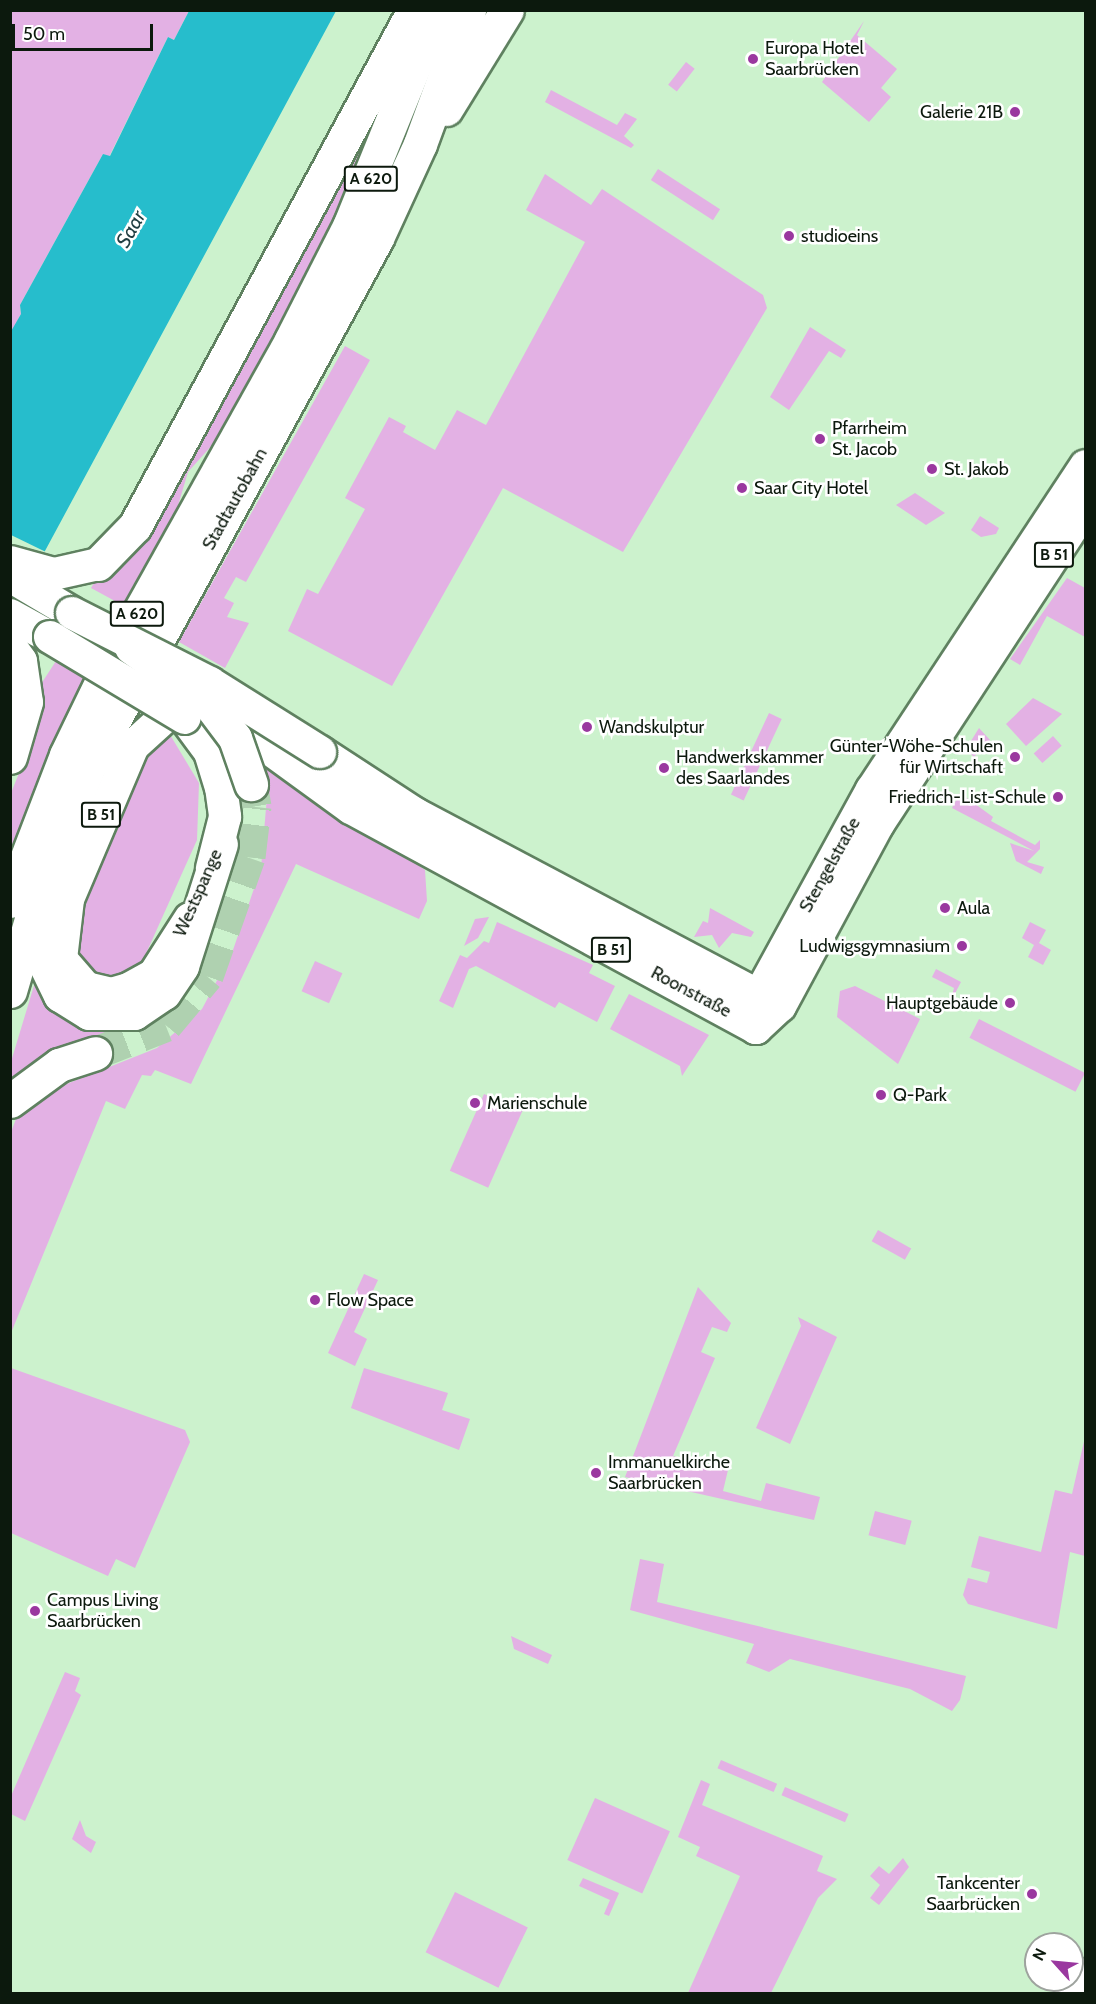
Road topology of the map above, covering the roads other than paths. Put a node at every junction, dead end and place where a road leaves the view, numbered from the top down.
1 (414, 10) edge
2 (437, 10) edge
3 (470, 10) edge
4 (507, 10) edge
5 (420, 144) junction
6 (1086, 466) edge
7 (1086, 506) edge
8 (10, 562) edge
9 (98, 564) joint
10 (10, 576) edge
11 (10, 615) edge
12 (10, 647) edge
13 (131, 647) junction
14 (132, 681) junction
15 (10, 757) edge
16 (251, 784) tunnel mouth
17 (221, 844) joint
18 (473, 859) junction
19 (10, 901) edge
20 (174, 963) junction
21 (10, 991) edge
22 (759, 996) junction
23 (756, 1028) junction
24 (95, 1053) tunnel mouth
25 (10, 1101) edge
26 (1086, 1975) edge
27 (1071, 1994) edge

1 - 9 highway
2 - 19 highway, Stadtautobahn / A 620
3 - 5 highway, Stadtautobahn / A 620
4 - 5 highway
5 - 14 highway, Stadtautobahn / A 620
6 - 22 main road, Stengelstraße / B 51
7 - 23 main road, Stengelstraße / B 51
8 - 9 main road
10 - 13 main road, B 51, bridge
11 - 17 main road, Westspange, bridge
12 - 15 highway
13 - 16 highway, bridge
13 - 18 main road, B 51, bridge
14 - 20 highway
14 - 21 highway, Stadtautobahn / A 620
17 - 20 highway
18 - 20 main road, B 51
18 - 22 main road, Roonstraße / B 51
18 - 23 main road, Roonstraße / B 51
22 - 23 main road, Stengelstraße / B 51
24 - 25 highway
26 - 27 main road

